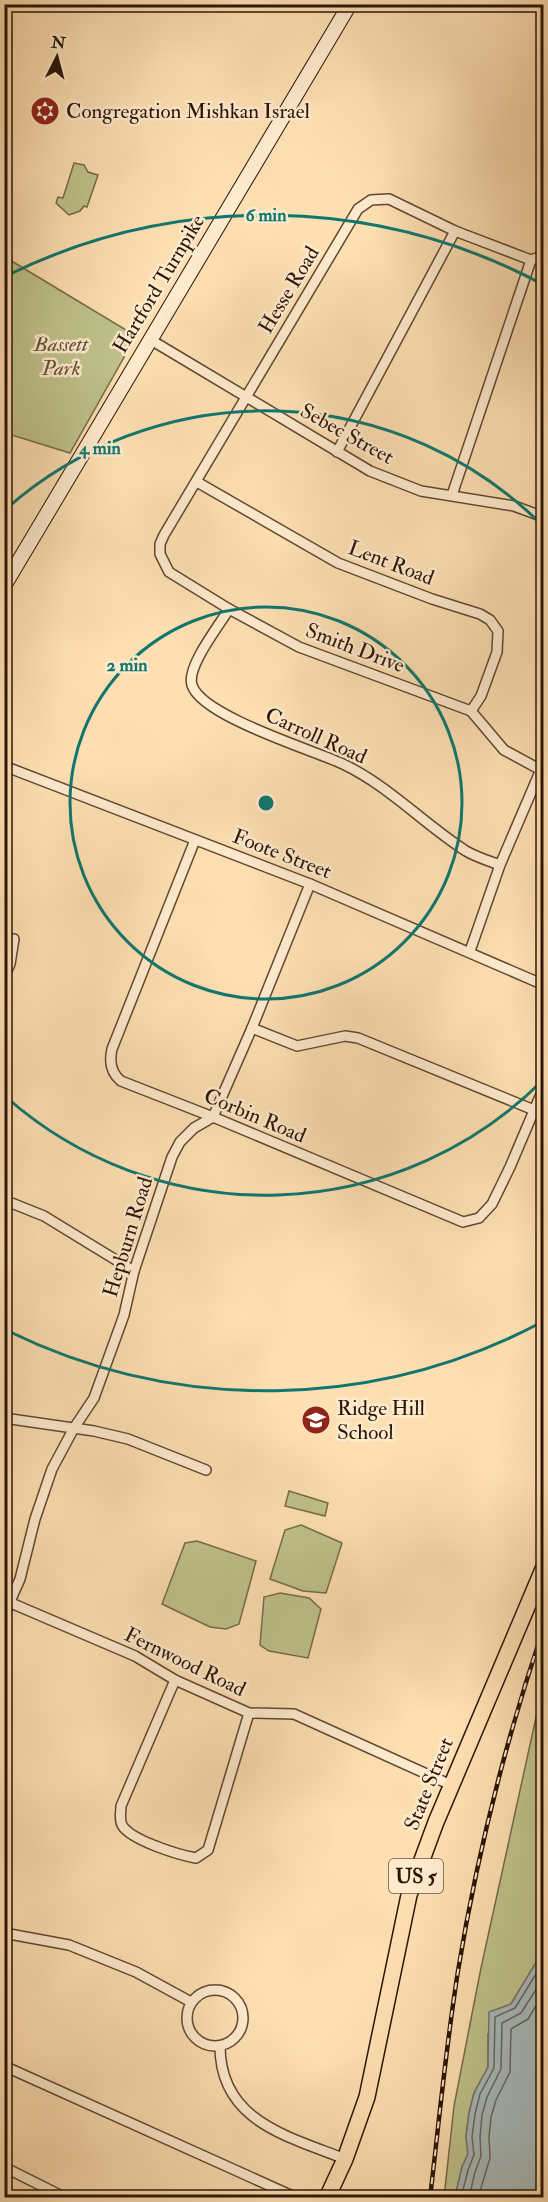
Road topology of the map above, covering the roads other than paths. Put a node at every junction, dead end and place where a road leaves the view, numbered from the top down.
1 (350, 4) edge
2 (455, 231) junction
3 (543, 255) edge
4 (531, 260) junction
5 (150, 340) junction
6 (246, 398) junction
7 (337, 452) junction
8 (197, 482) junction
9 (452, 495) junction
10 (543, 517) edge
11 (160, 554) joint
12 (4, 586) edge
13 (229, 609) junction
14 (471, 711) junction
15 (4, 766) edge
16 (542, 767) edge
17 (195, 840) junction
18 (500, 865) junction
19 (310, 884) junction
20 (14, 939) dead end
21 (470, 951) junction
22 (4, 977) edge
23 (543, 985) edge
24 (252, 1028) junction
25 (543, 1087) edge
26 (534, 1110) junction
27 (213, 1117) junction
28 (4, 1200) edge
29 (134, 1271) junction
30 (4, 1418) edge
31 (74, 1428) junction
32 (206, 1470) dead end
33 (543, 1567) edge
34 (7, 1601) edge
35 (4, 1615) edge
36 (175, 1680) junction
37 (249, 1713) junction
38 (451, 1785) junction
39 (4, 1934) edge
40 (191, 2001) junction
41 (220, 2046) junction
42 (4, 2066) edge
43 (345, 2159) junction
44 (4, 2167) edge
45 (66, 2198) edge
46 (297, 2198) edge
47 (327, 2198) edge

1 - 5 main road, Hartford Turnpike
2 - 4 street, Hesse Road
2 - 6 street, Hesse Road
2 - 7 street
3 - 4 street
4 - 9 street
5 - 6 street, Sebec Street
5 - 12 main road, Hartford Turnpike
6 - 7 street, Sebec Street
6 - 8 street, Hesse Road
7 - 9 street, Sebec Street
8 - 11 street, Hesse Road
8 - 14 street, Lent Road
9 - 10 street, Sebec Street
11 - 13 street, Smith Drive
13 - 14 street, Smith Drive
13 - 18 street, Carroll Road
14 - 16 street, Smith Drive
15 - 17 street, Foote Street
16 - 18 street
17 - 19 street, Foote Street
17 - 27 street, Corbin Road
18 - 21 street
19 - 21 street, Foote Street
19 - 24 street
20 - 22 street
21 - 23 street, Foote Street
24 - 26 street
24 - 27 street
25 - 26 street, Corbin Road
26 - 27 street, Corbin Road
27 - 29 street, Hepburn Road
28 - 29 street
29 - 31 street, Hepburn Road
30 - 31 street
31 - 32 street
31 - 34 street, Hepburn Road
33 - 38 main road, State Street / US 5
34 - 35 street, Hepburn Road
34 - 36 street, Fernwood Road
36 - 37 street, Fernwood Road
36 - 37 street
37 - 38 street, Fernwood Road
38 - 43 main road, State Street / US 5
39 - 40 street
40 - 41 street
40 - 41 street
41 - 43 street
42 - 46 street
43 - 47 main road, State Street / US 5
44 - 45 street

